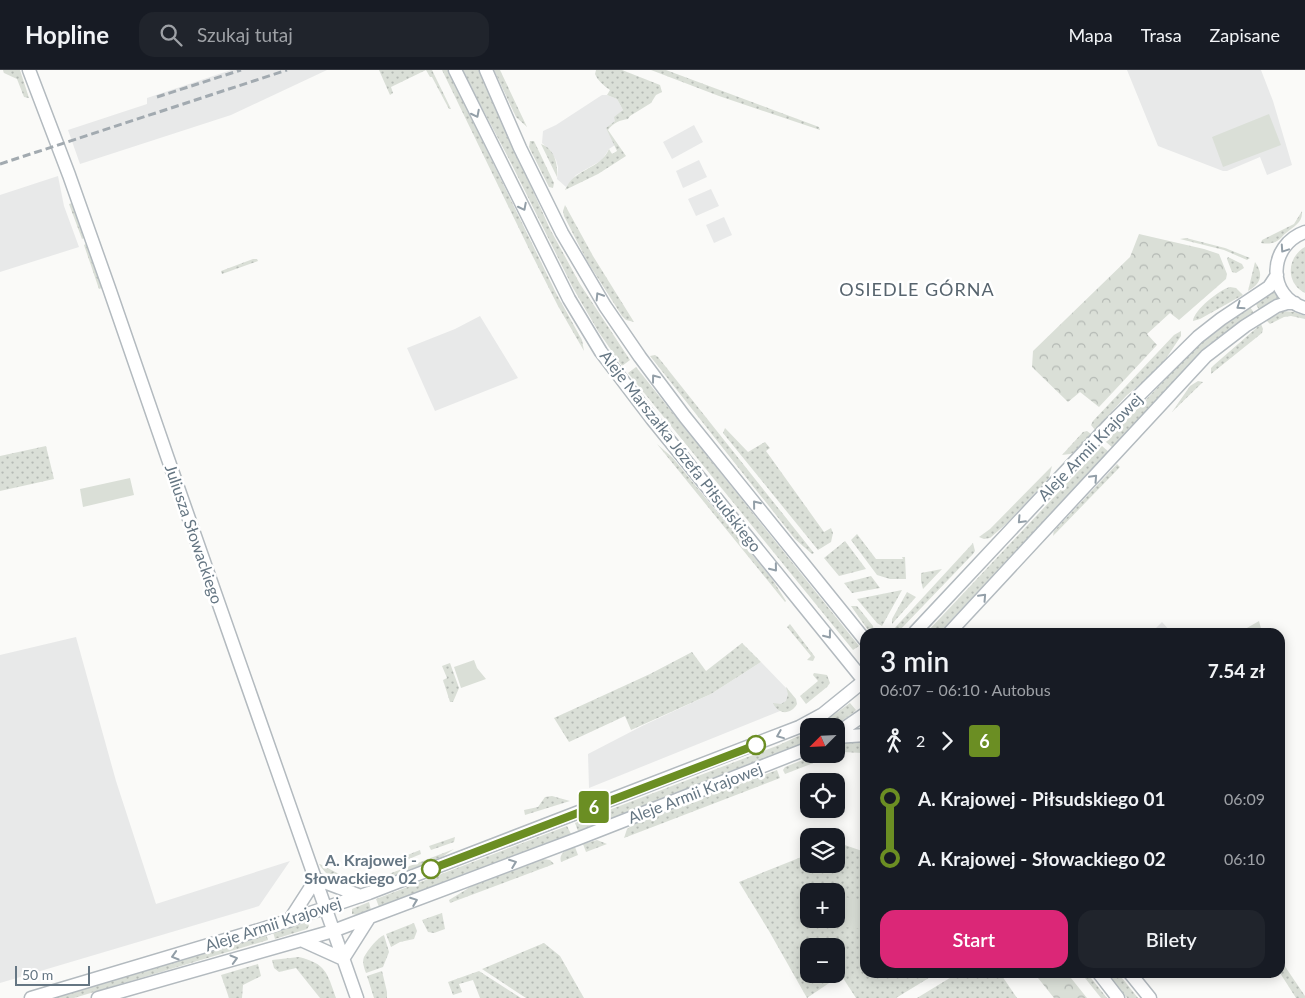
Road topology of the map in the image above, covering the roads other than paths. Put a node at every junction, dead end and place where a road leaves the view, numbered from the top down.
1 (29, 70) edge
2 (455, 70) edge
3 (486, 70) edge
4 (1305, 232) edge
5 (1277, 275) junction
6 (1300, 306) edge
7 (919, 628) edge
8 (954, 628) edge
9 (860, 634) edge
10 (860, 675) edge
11 (860, 685) edge
12 (860, 718) edge
13 (845, 728) edge
14 (845, 735) edge
15 (860, 735) edge
16 (800, 752) edge
17 (316, 880) junction
18 (361, 896) junction
19 (326, 908) junction
20 (369, 918) junction
21 (289, 921) junction
22 (333, 931) junction
23 (301, 940) junction
24 (343, 959) junction
25 (1103, 978) edge
26 (1135, 978) edge
27 (31, 998) edge
28 (98, 998) edge
29 (357, 998) edge
30 (1118, 998) edge
31 (1150, 998) edge

1 - 17 main road, Juliusza Słowackiego
2 -> 10 main road, Aleje Marszałka Józefa Piłsudskiego
9 -> 3 main road, Aleje Marszałka Józefa Piłsudskiego
4 -> 5 main road
5 - 6 main road
5 -> 7 main road, Aleje Armii Krajowej
8 -> 6 main road, Aleje Armii Krajowej
11 -> 18 main road, Aleje Armii Krajowej
12 - 13 main road
14 - 15 main road
20 -> 16 main road, Aleje Armii Krajowej
17 - 18 main road
17 - 19 main road, Juliusza Słowackiego
17 - 21 main road
18 - 19 main road, Aleje Armii Krajowej
19 - 21 main road, Aleje Armii Krajowej
19 - 22 main road, Juliusza Słowackiego
20 - 22 main road, Aleje Armii Krajowej
20 - 24 main road
21 -> 27 main road, Aleje Armii Krajowej
22 - 23 main road, Aleje Armii Krajowej
22 - 24 main road, Juliusza Słowackiego
23 - 24 main road
28 -> 23 main road, Aleje Armii Krajowej
24 - 29 main road, Juliusza Słowackiego
25 - 30 main road
26 - 31 main road

